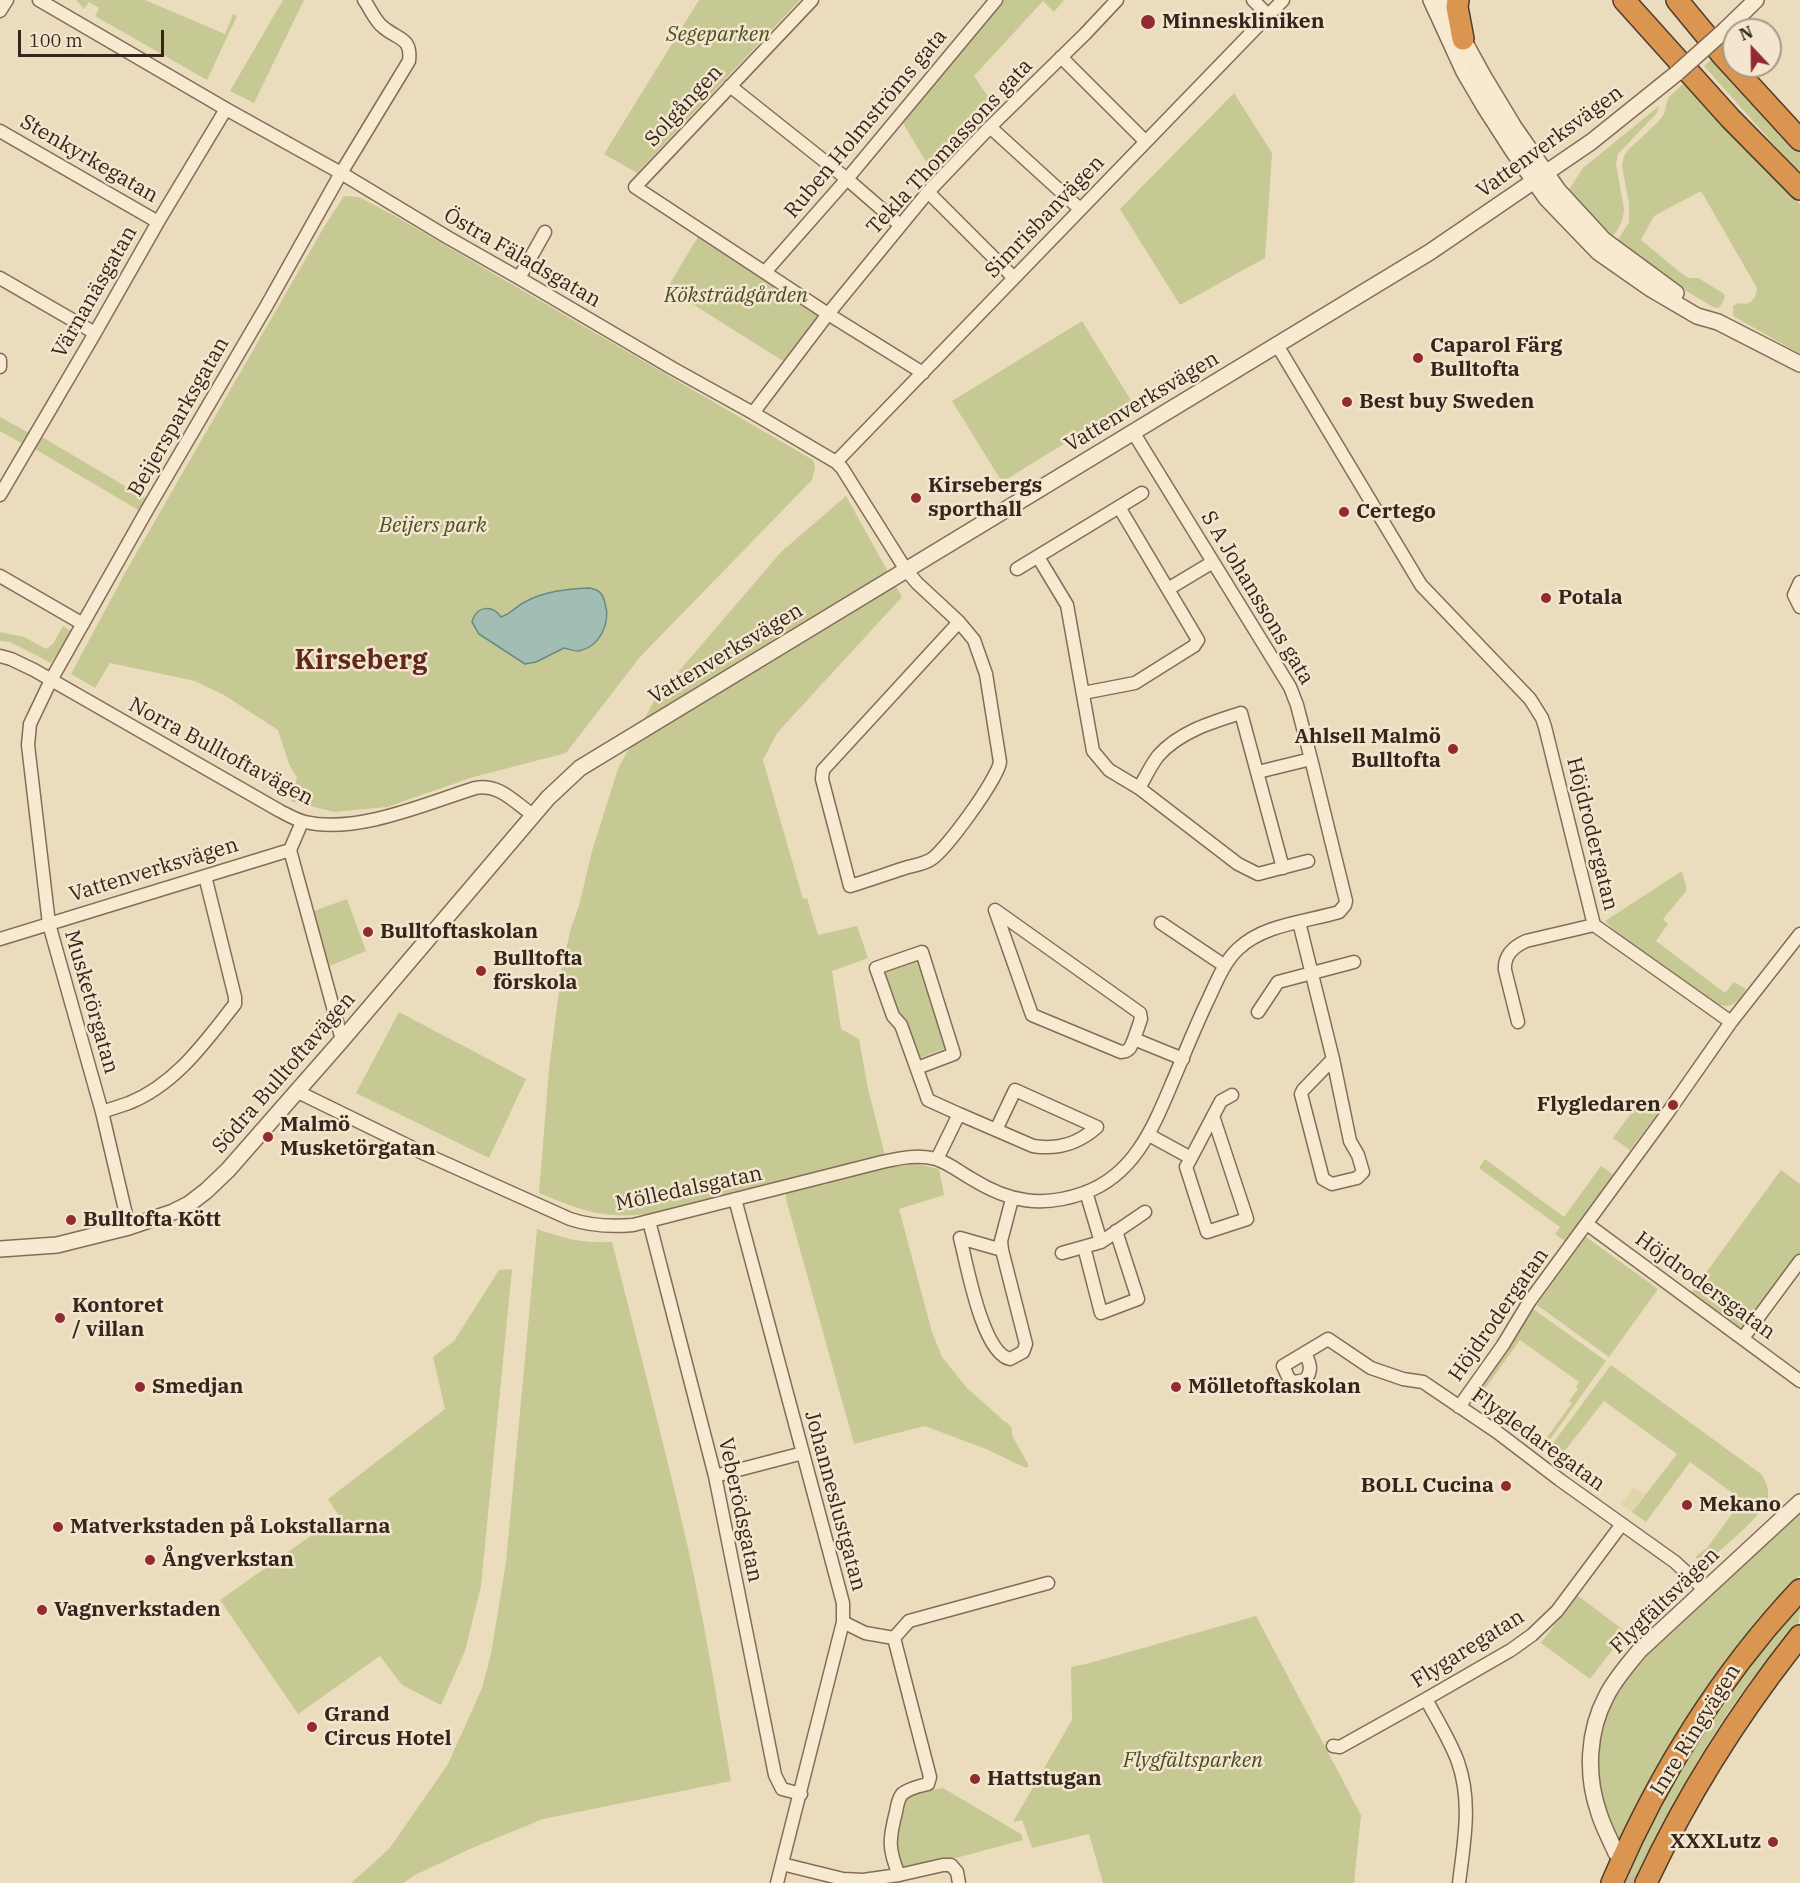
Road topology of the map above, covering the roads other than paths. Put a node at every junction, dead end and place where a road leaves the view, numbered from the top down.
1 (7, 0) edge
2 (39, 0) edge
3 (59, 0) edge
4 (364, 0) edge
5 (812, 0) edge
6 (996, 0) edge
7 (1117, 0) edge
8 (1253, 0) edge
9 (1283, 0) edge
10 (1431, 0) edge
11 (1447, 0) edge
12 (1458, 0) edge
13 (1624, 0) edge
14 (1640, 0) edge
15 (1677, 0) edge
16 (1690, 0) edge
17 (1756, 0) edge
18 (0, 11) edge
19 (1268, 15) junction
20 (77, 22) junction
21 (1463, 39) junction
22 (1722, 45) edge
23 (1061, 57) junction
24 (1746, 78) edge
25 (730, 86) junction
26 (1767, 104) junction
27 (226, 109) junction
28 (990, 127) junction
29 (0, 131) edge
30 (1800, 140) edge
31 (1145, 141) junction
32 (1547, 173) junction
33 (341, 174) junction
34 (847, 179) junction
35 (1534, 182) junction
36 (1800, 187) edge
37 (928, 192) junction
38 (1080, 209) junction
39 (158, 222) junction
40 (900, 225) junction
41 (545, 232) dead end
42 (765, 272) junction
43 (0, 278) edge
44 (519, 278) junction
45 (1014, 278) junction
46 (828, 314) junction
47 (1718, 322) junction
48 (95, 333) junction
49 (1277, 345) junction
50 (0, 360) edge
51 (1800, 364) edge
52 (0, 367) edge
53 (923, 373) junction
54 (753, 412) junction
55 (1133, 432) junction
56 (836, 462) junction
57 (1142, 493) dead end
58 (0, 495) edge
59 (1119, 507) junction
60 (1038, 557) junction
61 (1213, 562) junction
62 (1017, 569) dead end
63 (906, 570) junction
64 (0, 576) edge
65 (1800, 582) edge
66 (1168, 589) junction
67 (1800, 607) edge
68 (959, 622) junction
69 (83, 624) junction
70 (0, 656) edge
71 (51, 680) junction
72 (1083, 693) junction
73 (1311, 759) junction
74 (1258, 772) junction
75 (1138, 788) junction
76 (533, 815) junction
77 (302, 822) junction
78 (290, 850) junction
79 (1308, 861) dead end
80 (1283, 868) junction
81 (205, 876) junction
82 (1346, 901) joint
83 (1299, 922) junction
84 (1161, 923) dead end
85 (49, 924) junction
86 (1594, 925) junction
87 (1800, 934) edge
88 (0, 939) edge
89 (1354, 962) dead end
90 (1225, 966) junction
91 (1311, 973) junction
92 (1258, 1012) dead end
93 (1518, 1022) dead end
94 (1731, 1022) junction
95 (1134, 1039) junction
96 (342, 1040) junction
97 (1183, 1059) junction
98 (1333, 1059) junction
99 (917, 1068) junction
100 (296, 1091) junction
101 (1232, 1095) dead end
102 (102, 1112) junction
103 (959, 1114) junction
104 (1213, 1116) junction
105 (996, 1130) junction
106 (1149, 1135) junction
107 (1191, 1158) junction
108 (936, 1159) junction
109 (1086, 1192) junction
110 (735, 1199) junction
111 (1012, 1199) junction
112 (1145, 1212) dead end
113 (649, 1221) junction
114 (1587, 1224) junction
115 (129, 1227) junction
116 (1116, 1232) junction
117 (1101, 1242) junction
118 (1084, 1247) junction
119 (0, 1249) edge
120 (1002, 1250) junction
121 (1062, 1253) dead end
122 (1800, 1261) edge
123 (1743, 1338) junction
124 (1305, 1353) dead end
125 (1800, 1381) edge
126 (1459, 1407) junction
127 (803, 1453) junction
128 (715, 1476) junction
129 (1800, 1502) edge
130 (1622, 1524) junction
131 (1048, 1583) dead end
132 (1705, 1590) junction
133 (1800, 1590) edge
134 (843, 1622) junction
135 (1800, 1636) edge
136 (894, 1638) junction
137 (1426, 1699) junction
138 (1333, 1746) dead end
139 (801, 1794) junction
140 (1616, 1853) tunnel mouth
141 (782, 1864) junction
142 (899, 1875) junction
143 (777, 1883) edge
144 (960, 1883) edge
145 (1459, 1883) edge
146 (1612, 1883) edge
147 (1646, 1883) edge

1 - 18 street
2 - 20 street, Östra Fäladsgatan
3 - 20 street, Östra Fäladsgatan
4 - 33 street, Beijersparksgatan
5 - 25 street, Solgången
6 - 34 street, Ruben Holmströms gata
7 - 23 street, Tekla Thomassons gata
8 - 19 street
9 - 19 street, Simrisbanvägen
10 - 35 street
11 - 21 street
12 - 21 highway
13 - 36 highway
14 - 36 highway
15 - 26 highway
16 - 22 highway
17 - 32 street, Vattenverksvägen, bridge
19 - 31 street, Simrisbanvägen
20 - 27 street, Östra Fäladsgatan
21 - 32 street
23 - 28 street, Tekla Thomassons gata
23 - 31 street
24 - 26 highway
25 - 34 street
25 - 42 street, Solgången
26 - 30 highway
27 - 33 street, Östra Fäladsgatan
27 - 39 street, Värnanäsgatan
28 - 37 street, Tekla Thomassons gata
28 - 38 street
29 - 39 street, Stenkyrkegatan
31 - 38 street, Simrisbanvägen
32 - 35 street, Vattenverksvägen
32 - 47 street
33 - 44 street, Östra Fäladsgatan
33 - 69 street, Beijersparksgatan
34 - 40 street
34 - 42 street, Ruben Holmströms gata
35 - 47 street
35 - 49 street, Vattenverksvägen
37 - 40 street, Tekla Thomassons gata
37 - 45 street
38 - 45 street, Simrisbanvägen
39 - 48 street, Värnanäsgatan
40 - 46 street, Tekla Thomassons gata
41 - 44 street
42 - 46 street
43 - 48 street
44 - 54 street, Östra Fäladsgatan
45 - 53 street, Simrisbanvägen
46 - 53 street
46 - 54 street, Tekla Thomassons gata
47 - 51 street
48 - 58 street, Värnanäsgatan
49 - 55 street, Vattenverksvägen
49 - 86 street, Höjdrodergatan
50 - 52 street
53 - 56 street, Simrisbanvägen
54 - 56 street, Östra Fäladsgatan
55 - 61 street, S A Johanssons gata
55 - 63 street, Vattenverksvägen
56 - 63 street, Östra Fäladsgatan
57 - 59 street
59 - 60 street
59 - 66 street
60 - 62 street
60 - 72 street
61 - 66 street
61 - 73 street, S A Johanssons gata
63 - 68 street, Östra Fäladsgatan
63 - 76 street, Vattenverksvägen
64 - 69 street
65 - 67 street
66 - 72 street
68 - 68 street, Östra Fäladsgatan
69 - 71 street, Beijersparksgatan
70 - 71 street, Norra Bulltoftavägen
71 - 77 street, Norra Bulltoftavägen
71 - 85 street, Musketörgatan
72 - 75 street
73 - 74 street
73 - 82 street, S A Johanssons gata
74 - 75 street
74 - 80 street
75 - 80 street
76 - 77 street, Norra Bulltoftavägen
76 - 96 street, Södra Bulltoftavägen
77 - 78 street
78 - 81 street, Vattenverksvägen
78 - 96 street
79 - 80 street
81 - 85 street, Vattenverksvägen
81 - 102 street
82 - 83 street, Mölledalsgatan
83 - 90 street, Mölledalsgatan
83 - 91 street
84 - 90 street
85 - 88 street, Vattenverksvägen
85 - 102 street, Musketörgatan
86 - 93 street
86 - 94 street, Höjdrodergatan
87 - 94 street
89 - 91 street
90 - 97 street, Mölledalsgatan
91 - 92 street
91 - 98 street
94 - 114 street, Höjdrodergatan
95 - 95 street
95 - 97 street
96 - 100 street, Södra Bulltoftavägen
97 - 106 street, Mölledalsgatan
98 - 98 street
99 - 99 street
99 - 103 street
100 - 113 street, Mölledalsgatan
100 - 115 street, Södra Bulltoftavägen
101 - 104 street
102 - 115 street, Musketörgatan
103 - 105 street
103 - 108 street
104 - 107 street
104 - 107 street
105 - 105 street
106 - 107 street
106 - 109 street, Mölledalsgatan
108 - 110 street, Mölledalsgatan
108 - 111 street, Mölledalsgatan
109 - 111 street, Mölledalsgatan
109 - 117 street
110 - 113 street, Mölledalsgatan
110 - 127 street, Johanneslustgatan
111 - 120 street
112 - 116 street
113 - 128 street, Veberödsgatan
114 - 123 street, Höjdrodersgatan
114 - 126 street, Höjdrodergatan
115 - 119 street, Södra Bulltoftavägen
116 - 117 street
116 - 118 street
117 - 118 street
118 - 121 street
120 - 120 street
122 - 123 street
123 - 125 street, Höjdrodersgatan
124 - 126 street, Flygledaregatan
126 - 130 street, Flygledaregatan
127 - 128 street
127 - 134 street, Johanneslustgatan
128 - 139 street, Veberödsgatan
129 - 132 street, Flygfältsvägen
130 - 132 street, Flygledaregatan
130 - 137 street, Flygaregatan
131 - 136 street
132 - 140 street, Flygfältsvägen
133 - 146 highway, Inre Ringvägen
134 - 136 street
134 - 139 street, Johanneslustgatan
135 - 147 highway, Inre Ringvägen
136 - 142 street
137 - 138 street, Flygaregatan
137 - 145 street
139 - 141 street, Johanneslustgatan
141 - 142 street
141 - 143 street, Johanneslustgatan
142 - 144 street

